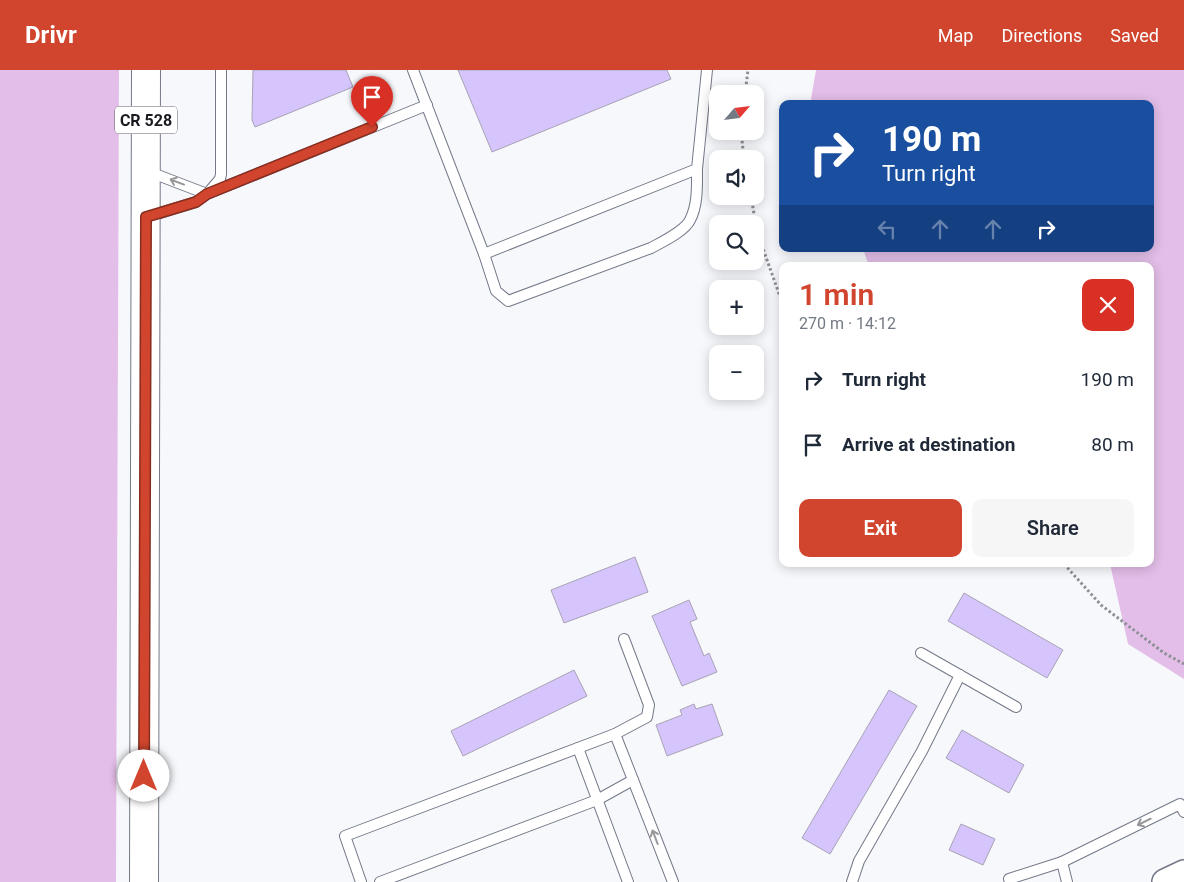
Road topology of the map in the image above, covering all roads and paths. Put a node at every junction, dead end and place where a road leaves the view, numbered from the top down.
1 (146, 70) edge
2 (220, 70) edge
3 (413, 70) edge
4 (707, 70) edge
5 (748, 70) edge
6 (746, 85) edge
7 (427, 105) junction
8 (697, 169) junction
9 (146, 170) junction
10 (207, 194) junction
11 (752, 205) edge
12 (146, 217) junction
13 (484, 254) junction
14 (779, 294) edge
15 (1067, 567) edge
16 (624, 639) dead end
17 (921, 653) dead end
18 (1184, 664) edge
19 (960, 675) junction
20 (1016, 706) dead end
21 (615, 734) junction
22 (578, 748) junction
23 (633, 780) junction
24 (597, 800) junction
25 (1184, 812) edge
26 (1062, 862) junction
27 (1184, 873) edge
28 (1010, 879) dead end
29 (144, 882) edge
30 (361, 882) edge
31 (380, 882) edge
32 (628, 882) edge
33 (673, 882) edge
34 (852, 882) edge
35 (1067, 882) edge
36 (1165, 882) edge

1 - 9 main road, CR 528
2 - 10 lane
3 - 7 lane
4 - 8 lane
5 - 6 path
7 - 10 lane
7 - 13 lane
8 - 13 lane
8 - 13 lane
10 -> 9 lane
9 - 12 main road, CR 528
10 - 12 lane
11 - 14 path
12 - 29 main road, CR 528
15 - 18 path
16 - 21 lane
17 - 19 lane
19 - 20 lane
19 - 34 lane
21 - 22 lane
21 - 23 lane
22 - 24 lane
22 - 30 lane
23 - 24 lane
33 -> 23 lane
24 - 31 lane
24 - 32 lane
25 -> 26 lane
26 - 28 lane
26 - 35 lane
27 - 36 street

